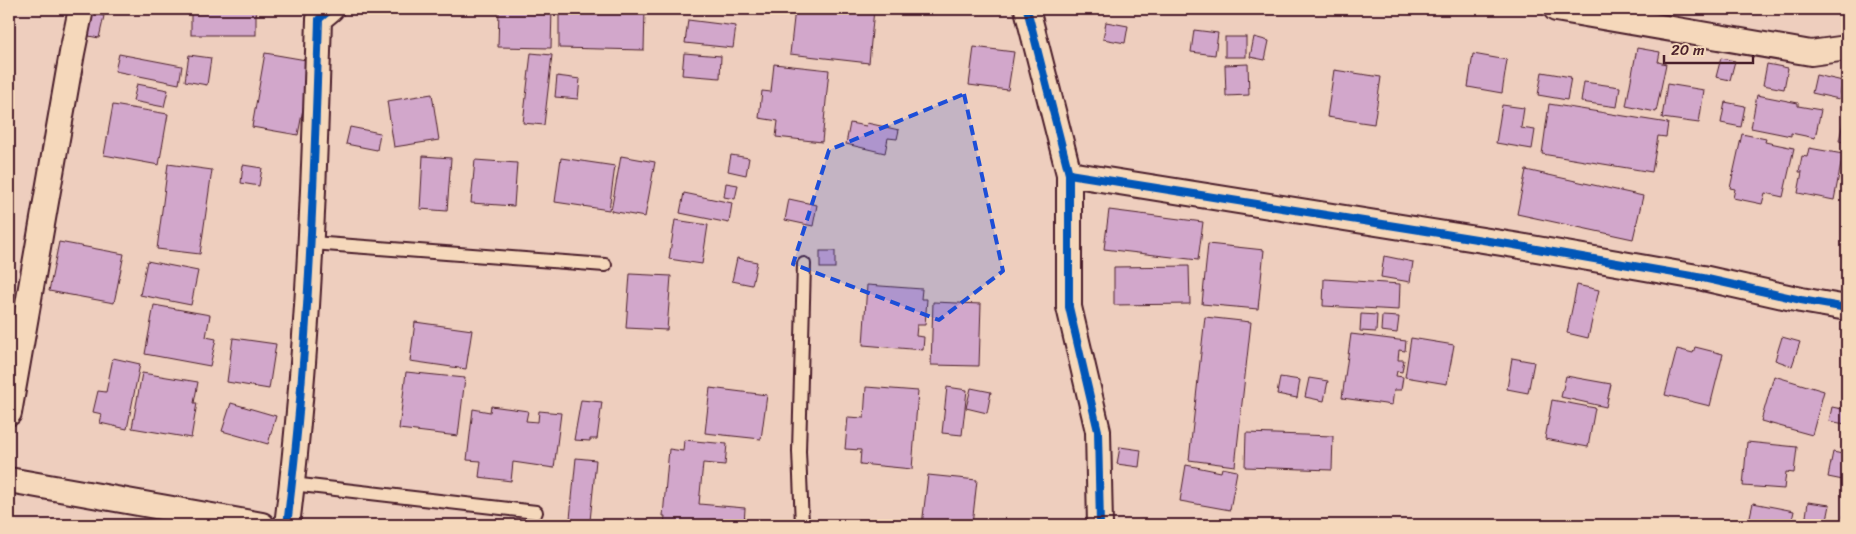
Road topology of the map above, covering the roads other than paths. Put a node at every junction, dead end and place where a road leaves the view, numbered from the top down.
1 (82, 9) edge
2 (331, 9) edge
3 (1027, 9) edge
4 (1556, 9) edge
5 (1847, 48) edge
6 (1069, 174) junction
7 (312, 243) junction
8 (804, 264) dead end
9 (605, 265) dead end
10 (1847, 308) edge
11 (10, 400) edge
12 (9, 480) edge
13 (292, 484) junction
14 (536, 512) dead end
15 (262, 525) edge
16 (287, 525) edge
17 (802, 525) edge
18 (1100, 525) edge

1 - 11 street
2 - 7 street
3 - 6 street
4 - 5 street
6 - 10 street
6 - 18 street
7 - 9 lane
7 - 13 street
8 - 17 lane
12 - 15 street
13 - 14 lane
13 - 16 street

